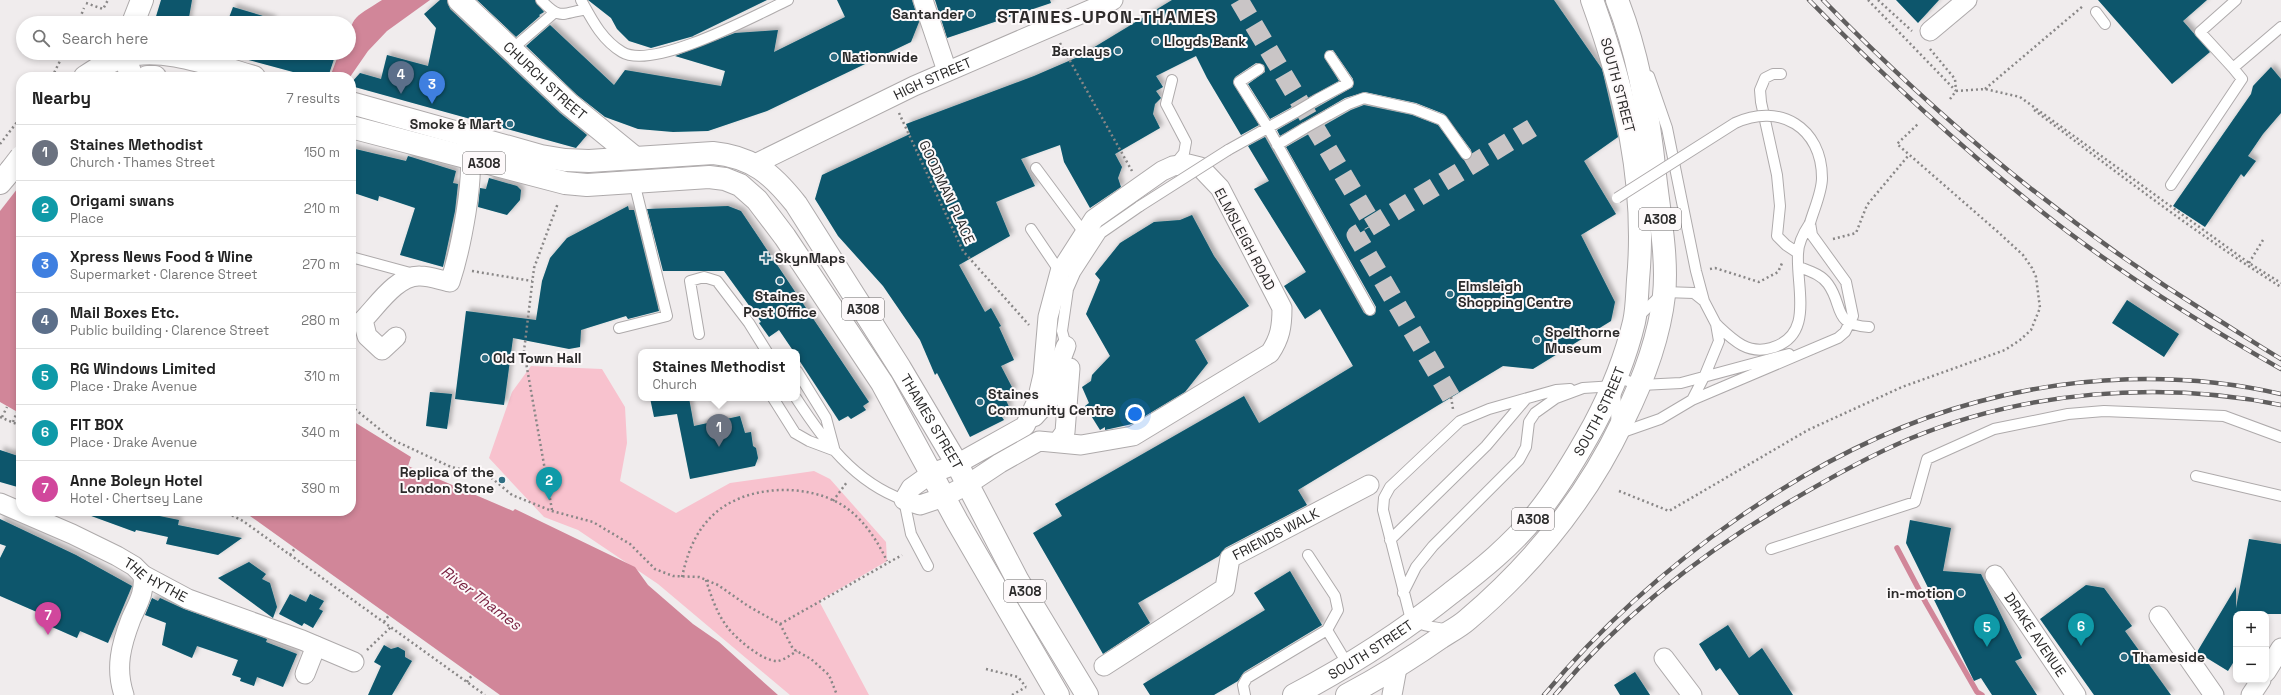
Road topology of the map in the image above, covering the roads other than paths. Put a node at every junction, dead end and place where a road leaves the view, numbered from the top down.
1 (126, 0) edge
2 (142, 0) edge
3 (459, 0) edge
4 (541, 0) edge
5 (788, 0) edge
6 (923, 0) edge
7 (1113, 0) edge
8 (1592, 0) edge
9 (1617, 0) edge
10 (1967, 0) edge
11 (2236, 0) edge
12 (584, 4) edge
13 (2096, 12) dead end
14 (554, 13) junction
15 (123, 16) edge
16 (136, 16) edge
17 (2105, 24) dead end
18 (1627, 25) junction
19 (2281, 27) edge
20 (1930, 31) dead end
21 (511, 50) junction
22 (1330, 56) dead end
23 (113, 60) edge
24 (126, 60) edge
25 (189, 60) edge
26 (2233, 68) junction
27 (1259, 69) dead end
28 (947, 71) junction
29 (93, 72) edge
30 (130, 72) edge
31 (235, 72) edge
32 (1781, 74) dead end
33 (1172, 80) dead end
34 (356, 104) edge
35 (356, 128) edge
36 (1268, 128) junction
37 (458, 134) junction
38 (1277, 145) junction
39 (1466, 154) dead end
40 (634, 157) junction
41 (470, 159) junction
42 (16, 163) edge
43 (755, 164) junction
44 (1173, 166) junction
45 (1036, 168) dead end
46 (0, 182) edge
47 (626, 183) junction
48 (740, 185) junction
49 (2171, 185) dead end
50 (1616, 198) dead end
51 (1810, 223) junction
52 (1031, 229) dead end
53 (1084, 234) junction
54 (1798, 253) junction
55 (356, 258) edge
56 (1798, 267) junction
57 (1060, 272) junction
58 (418, 275) junction
59 (1664, 292) junction
60 (1704, 302) junction
61 (1370, 310) dead end
62 (1635, 320) junction
63 (1716, 324) junction
64 (1850, 324) junction
65 (1868, 327) dead end
66 (619, 328) dead end
67 (700, 334) dead end
68 (396, 337) dead end
69 (1066, 346) junction
70 (1820, 346) junction
71 (765, 349) edge
72 (1705, 375) junction
73 (800, 376) edge
74 (1616, 382) junction
75 (1641, 385) junction
76 (1583, 388) junction
77 (1525, 400) junction
78 (1692, 400) junction
79 (775, 401) edge
80 (798, 401) edge
81 (1025, 426) junction
82 (1617, 434) junction
83 (2281, 437) edge
84 (1038, 441) junction
85 (1058, 442) junction
86 (835, 450) junction
87 (957, 464) junction
88 (932, 473) junction
89 (2196, 476) dead end
90 (967, 485) junction
91 (1369, 485) dead end
92 (944, 496) junction
93 (2281, 496) edge
94 (904, 500) junction
95 (0, 503) edge
96 (16, 510) edge
97 (30, 516) edge
98 (1390, 540) junction
99 (1771, 549) dead end
100 (1308, 555) dead end
101 (928, 566) dead end
102 (142, 575) junction
103 (1995, 575) dead end
104 (1403, 593) junction
105 (2159, 616) dead end
106 (1415, 622) junction
107 (1327, 630) junction
108 (1450, 631) junction
109 (316, 646) junction
110 (2281, 648) edge
111 (1664, 658) dead end
112 (354, 662) road end
113 (1348, 665) junction
114 (1104, 666) dead end
115 (2269, 667) edge
116 (1397, 668) junction
117 (305, 674) dead end
118 (2259, 683) edge
119 (124, 695) edge
120 (1058, 695) edge
121 (1087, 695) edge
122 (1245, 695) edge
123 (1294, 695) edge
124 (1347, 695) edge
125 (1392, 695) edge
126 (1692, 695) edge
127 (2076, 695) edge
128 (2214, 695) edge
129 (2251, 695) edge

1 - 15 main road
2 - 16 main road
3 - 21 main road, CHURCH STREET
4 - 14 lane
5 - 12 lane
6 - 28 street
7 - 28 street, HIGH STREET
8 - 62 main road, SOUTH STREET / A308
9 - 18 main road, SOUTH STREET / A308
10 - 20 street
11 - 26 lane
12 - 14 lane
13 - 17 lane
14 - 21 lane
18 - 59 main road, SOUTH STREET / A308
18 - 60 lane
19 - 26 lane
21 - 40 main road, CHURCH STREET
22 - 36 lane, bridge
23 - 29 main road
24 - 30 main road
25 - 31 main road
26 - 49 lane
27 - 36 lane
28 - 43 street, HIGH STREET
32 - 54 lane
33 - 44 lane
34 - 37 main road, A308
35 - 41 main road, A308
36 - 38 lane
36 - 69 lane, bridge
37 - 40 main road, A308
37 - 41 street
38 - 39 lane, bridge
38 - 61 lane
40 - 43 main road, A308
41 - 47 main road, A308
41 - 58 street
42 - 46 main road, bridge
43 - 48 lane, HIGH STREET
43 - 87 main road, THAMES STREET / A308
44 - 53 street, ELMSLEIGH ROAD
44 - 85 street, ELMSLEIGH ROAD
45 - 53 lane
47 - 48 main road, A308
47 - 66 lane
48 - 88 main road, THAMES STREET / A308
50 - 51 lane, bridge
51 - 54 lane
51 - 64 lane
52 - 57 lane
53 - 57 street, ELMSLEIGH ROAD
54 - 56 lane
55 - 58 lane
56 - 63 lane
56 - 64 lane
57 - 81 street, ELMSLEIGH ROAD
58 - 68 street
59 - 60 lane
59 - 62 lane
59 - 75 main road, SOUTH STREET / A308
60 - 63 lane
62 - 74 main road, SOUTH STREET / A308
63 - 72 lane
64 - 65 lane
64 - 70 lane
67 - 71 lane
69 - 81 street
69 - 85 street
70 - 72 lane
70 - 78 lane
72 - 75 lane
72 - 78 lane
73 - 86 lane
74 - 75 lane
74 - 76 lane
74 - 82 lane
74 - 106 main road, SOUTH STREET / A308
75 - 82 main road, SOUTH STREET / A308
76 - 77 lane
76 - 104 lane
77 - 98 lane
77 - 98 lane
78 - 82 lane
79 - 86 lane
80 - 86 lane
81 - 84 street
81 - 87 street
82 - 108 main road, SOUTH STREET / A308
83 - 99 lane
84 - 85 street, ELMSLEIGH ROAD
84 - 90 street
86 - 94 lane
87 - 88 street
87 - 90 main road, THAMES STREET / A308
88 - 92 main road, THAMES STREET / A308
88 - 94 street
89 - 93 lane
90 - 92 street
90 - 121 main road, THAMES STREET / A308
91 - 114 street, FRIENDS WALK
92 - 94 street
92 - 120 main road, THAMES STREET / A308
94 - 101 lane
95 - 96 street, THE HYTHE
97 - 102 street, THE HYTHE
98 - 104 lane
100 - 107 lane
102 - 109 street, THE HYTHE
102 - 119 street
103 - 127 street, DRAKE AVENUE
104 - 106 lane
105 - 128 street
106 - 108 lane
106 - 113 main road, SOUTH STREET / A308
107 - 113 lane
107 - 122 lane
108 - 116 main road, SOUTH STREET / A308
109 - 112 street, THE HYTHE
109 - 117 street
110 - 115 street
111 - 126 street
113 - 123 main road, SOUTH STREET / A308
116 - 124 main road, SOUTH STREET / A308
116 - 125 street
118 - 129 street

